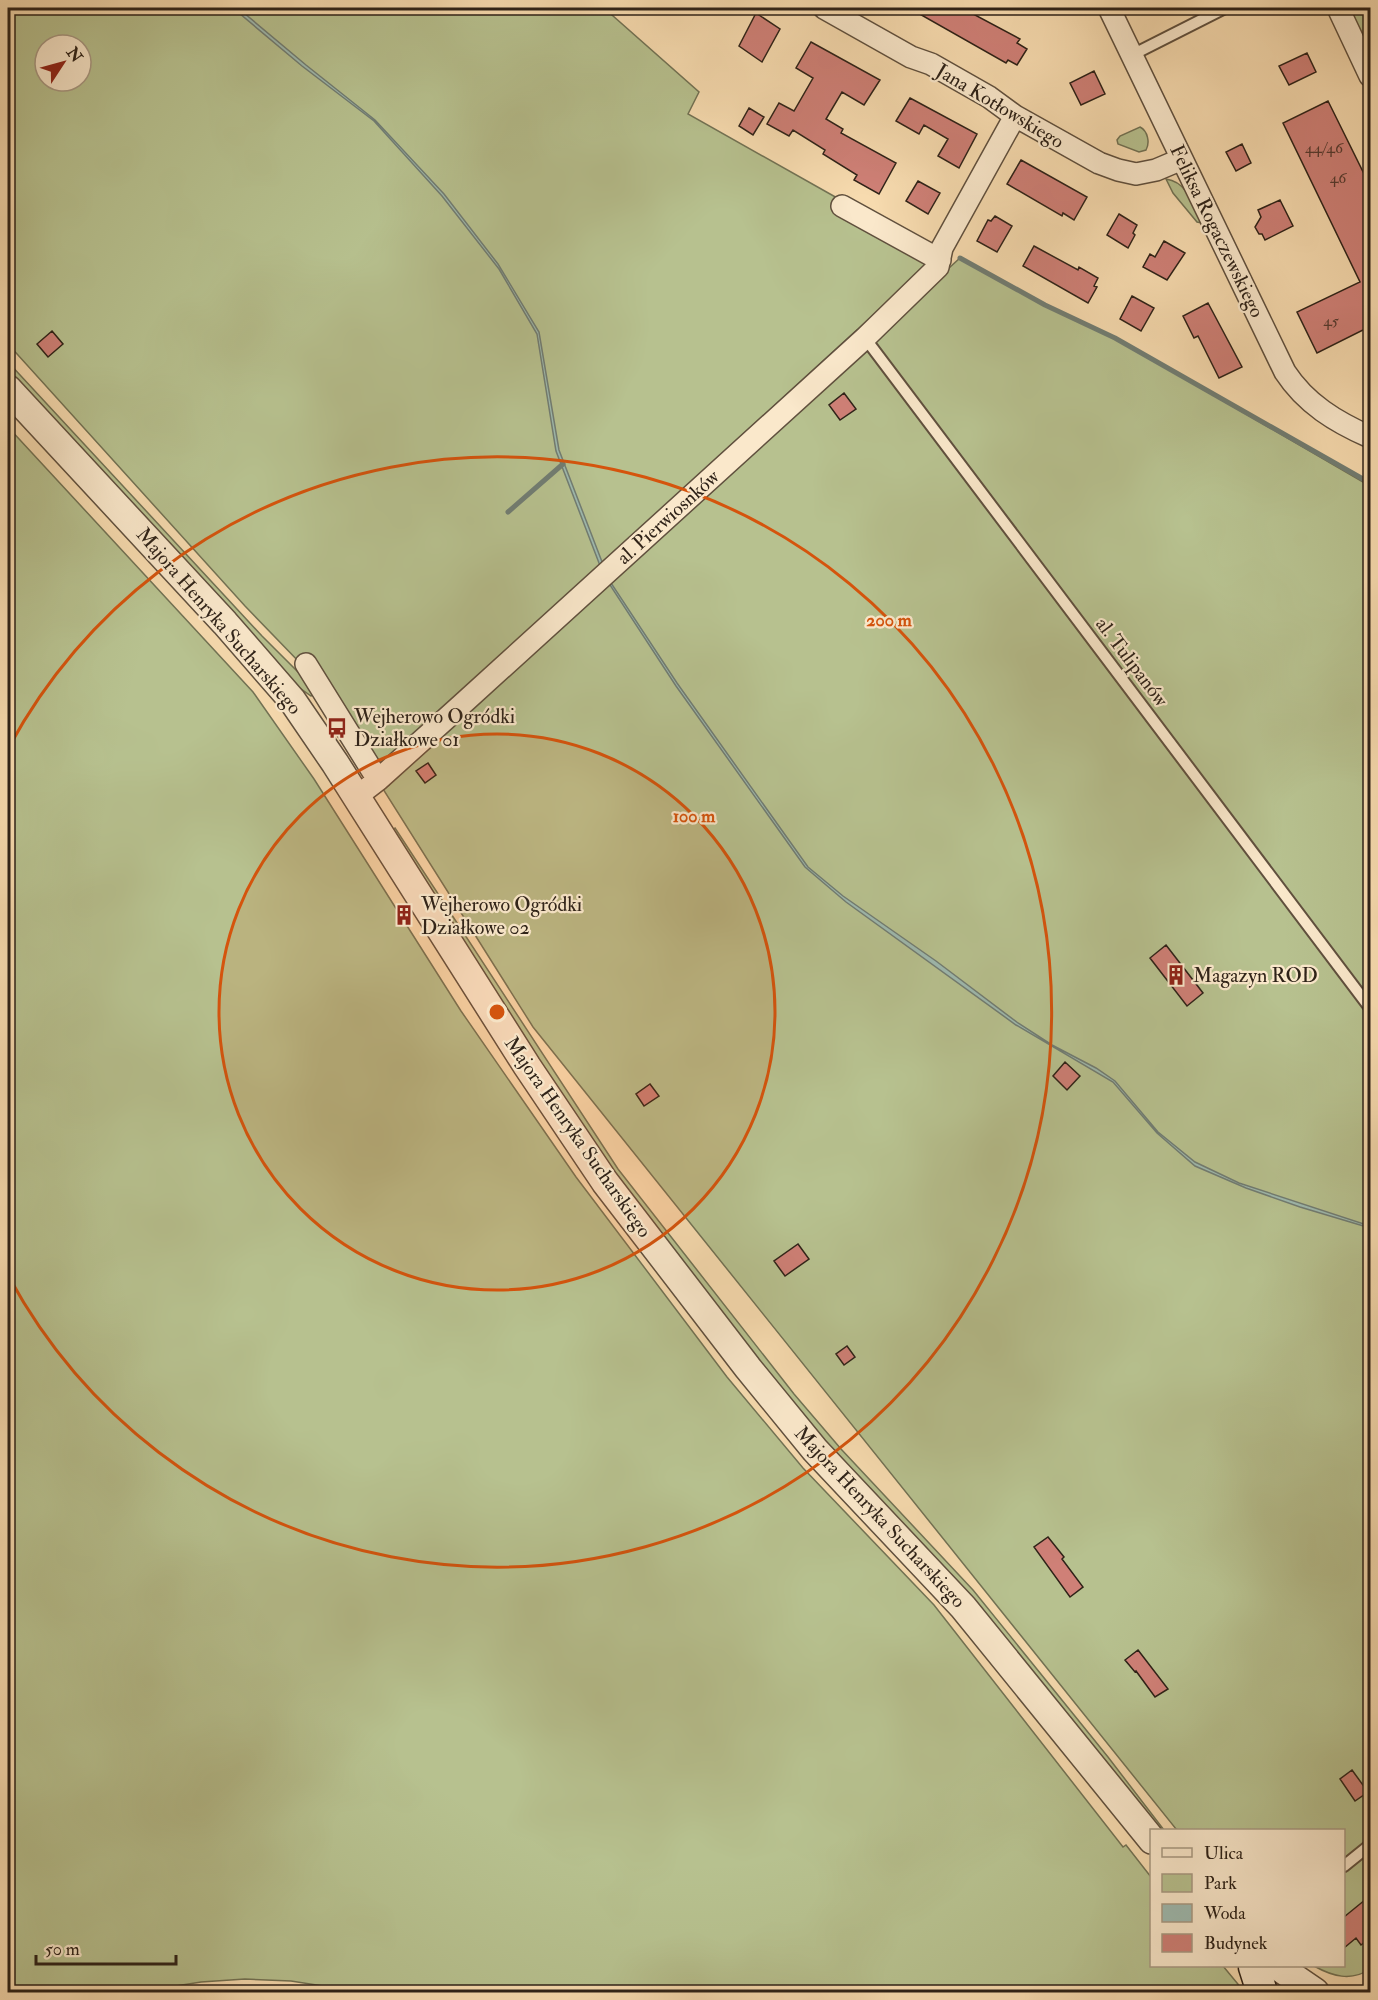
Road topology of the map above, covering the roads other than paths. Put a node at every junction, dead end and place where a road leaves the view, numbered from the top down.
1 (824, 8) edge
2 (1109, 8) edge
3 (1225, 8) edge
4 (1338, 8) edge
5 (1132, 55) junction
6 (1371, 76) edge
7 (1014, 116) junction
8 (1182, 159) junction
9 (842, 206) dead end
10 (941, 254) junction
11 (865, 338) junction
12 (8, 389) edge
13 (1365, 433) edge
14 (306, 664) dead end
15 (380, 779) junction
16 (356, 797) junction
17 (1371, 1008) edge
18 (1150, 1838) edge
19 (1371, 1845) edge
20 (1345, 1865) edge
21 (1262, 1972) edge
22 (1283, 1992) edge
23 (1315, 1992) edge

1 - 7 street, Jana Kotłowskiego
2 - 5 street, Feliksa Rogaczewskiego
3 - 5 lane
4 - 6 street
5 - 8 street, Feliksa Rogaczewskiego
7 - 8 street, Jana Kotłowskiego
7 - 10 street, al. Pierwiosnków
8 - 13 street, Feliksa Rogaczewskiego
9 - 10 street
10 - 11 street, al. Pierwiosnków
11 - 15 street, al. Pierwiosnków
11 - 17 lane, al. Tulipanów
12 - 16 street, Majora Henryka Sucharskiego
14 - 15 street
15 - 16 street, al. Pierwiosnków
16 - 18 street, Majora Henryka Sucharskiego
19 - 20 lane
21 - 22 street
21 - 23 street

